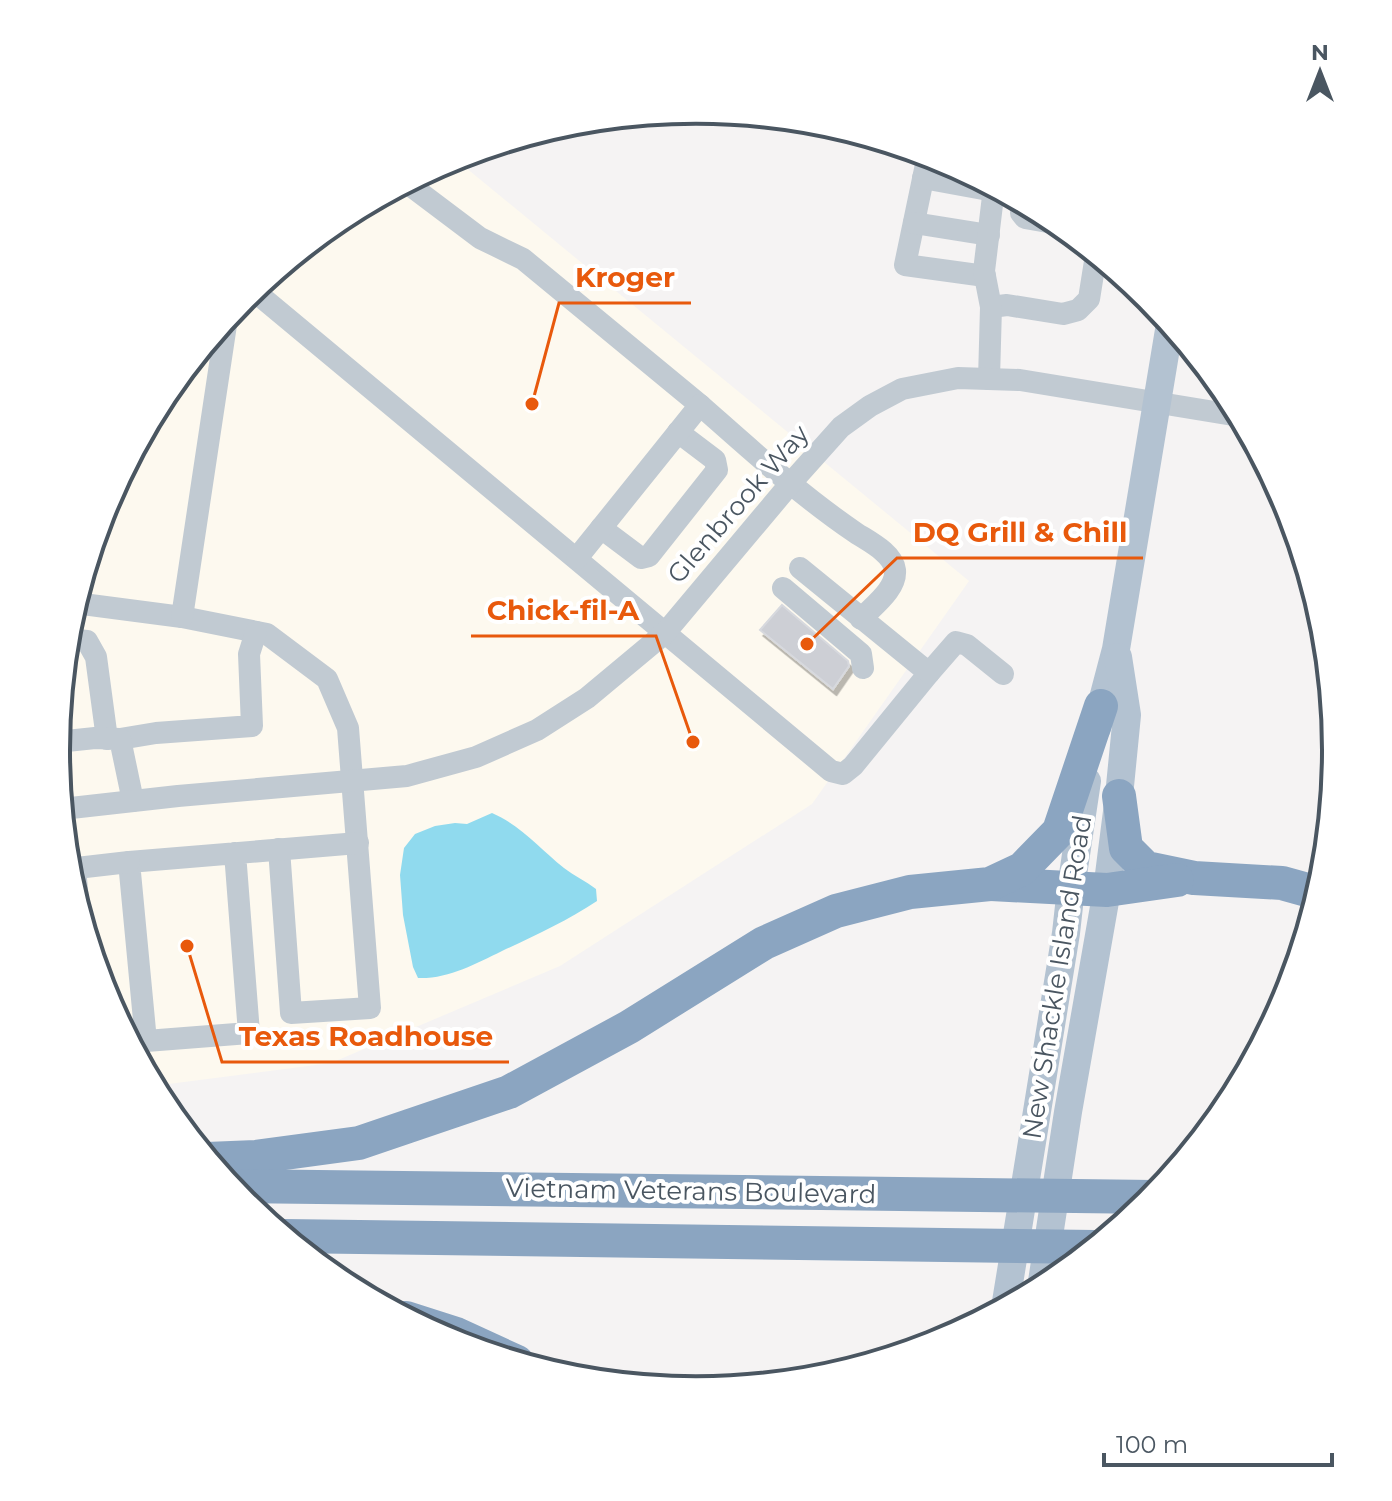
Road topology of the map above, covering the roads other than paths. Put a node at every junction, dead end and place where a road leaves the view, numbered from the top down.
1 (925, 168) edge
2 (923, 178) junction
3 (962, 184) edge
4 (417, 190) edge
5 (993, 199) edge
6 (914, 223) junction
7 (989, 235) junction
8 (1094, 268) edge
9 (985, 276) junction
10 (263, 298) edge
11 (991, 307) junction
12 (224, 339) edge
13 (1168, 339) edge
14 (989, 379) junction
15 (1158, 403) junction
16 (700, 405) junction
17 (1223, 413) edge
18 (678, 432) junction
19 (790, 484) junction
20 (601, 528) junction
21 (577, 558) junction
22 (800, 568) dead end
23 (783, 588) dead end
24 (87, 605) edge
25 (182, 617) junction
26 (861, 619) junction
27 (256, 632) junction
28 (665, 633) junction
29 (80, 640) edge
30 (1116, 649) junction
31 (863, 668) dead end
32 (929, 673) junction
33 (1003, 674) dead end
34 (1101, 706) junction
35 (114, 739) junction
36 (70, 741) edge
37 (353, 780) junction
38 (1119, 796) junction
39 (133, 801) junction
40 (73, 808) edge
41 (358, 843) junction
42 (279, 849) junction
43 (235, 853) junction
44 (129, 862) junction
45 (81, 868) edge
46 (1194, 878) junction
47 (990, 884) junction
48 (1071, 888) junction
49 (1107, 890) junction
50 (1306, 890) edge
51 (221, 1158) edge
52 (247, 1186) edge
53 (1135, 1197) edge
54 (302, 1236) edge
55 (1077, 1247) edge
56 (1044, 1271) edge
57 (1007, 1294) edge

1 - 2 street
2 - 3 street
2 - 6 street
4 - 16 street
5 - 7 street
6 - 7 street
6 - 9 street
7 - 9 street
8 - 11 street
9 - 11 street
10 - 21 street
11 - 14 street
12 - 25 street
13 - 15 main road, New Shackle Island Road
14 - 15 street, Glenbrook Way
14 - 19 street, Glenbrook Way
15 - 17 street, Glenbrook Way
15 - 30 main road, New Shackle Island Road
16 - 18 street
16 - 19 street
18 - 20 street
18 - 20 street
19 - 26 street
19 - 28 street, Glenbrook Way
20 - 21 street
21 - 28 street
22 - 26 street
23 - 31 street
24 - 25 street
25 - 27 street
26 - 32 street
27 - 35 street
27 - 37 street
28 - 32 street
28 - 37 street, Glenbrook Way
29 - 35 street
30 - 34 main road, New Shackle Island Road
30 - 38 main road, New Shackle Island Road
32 - 33 street
34 - 47 highway
34 - 48 main road, New Shackle Island Road
35 - 36 street
35 - 39 street
37 - 39 street, Glenbrook Way
37 - 41 street
38 - 46 highway
38 - 49 main road, New Shackle Island Road
39 - 40 street, Glenbrook Way
41 - 42 street
41 - 42 street
42 - 43 street
43 - 44 street
43 - 44 street
44 - 45 street
46 - 49 highway
46 - 50 highway
47 - 48 highway
47 - 51 highway
48 - 49 highway
48 - 57 main road, New Shackle Island Road
49 - 56 main road, New Shackle Island Road
52 - 53 highway, Vietnam Veterans Boulevard
54 - 55 highway, Vietnam Veterans Boulevard

